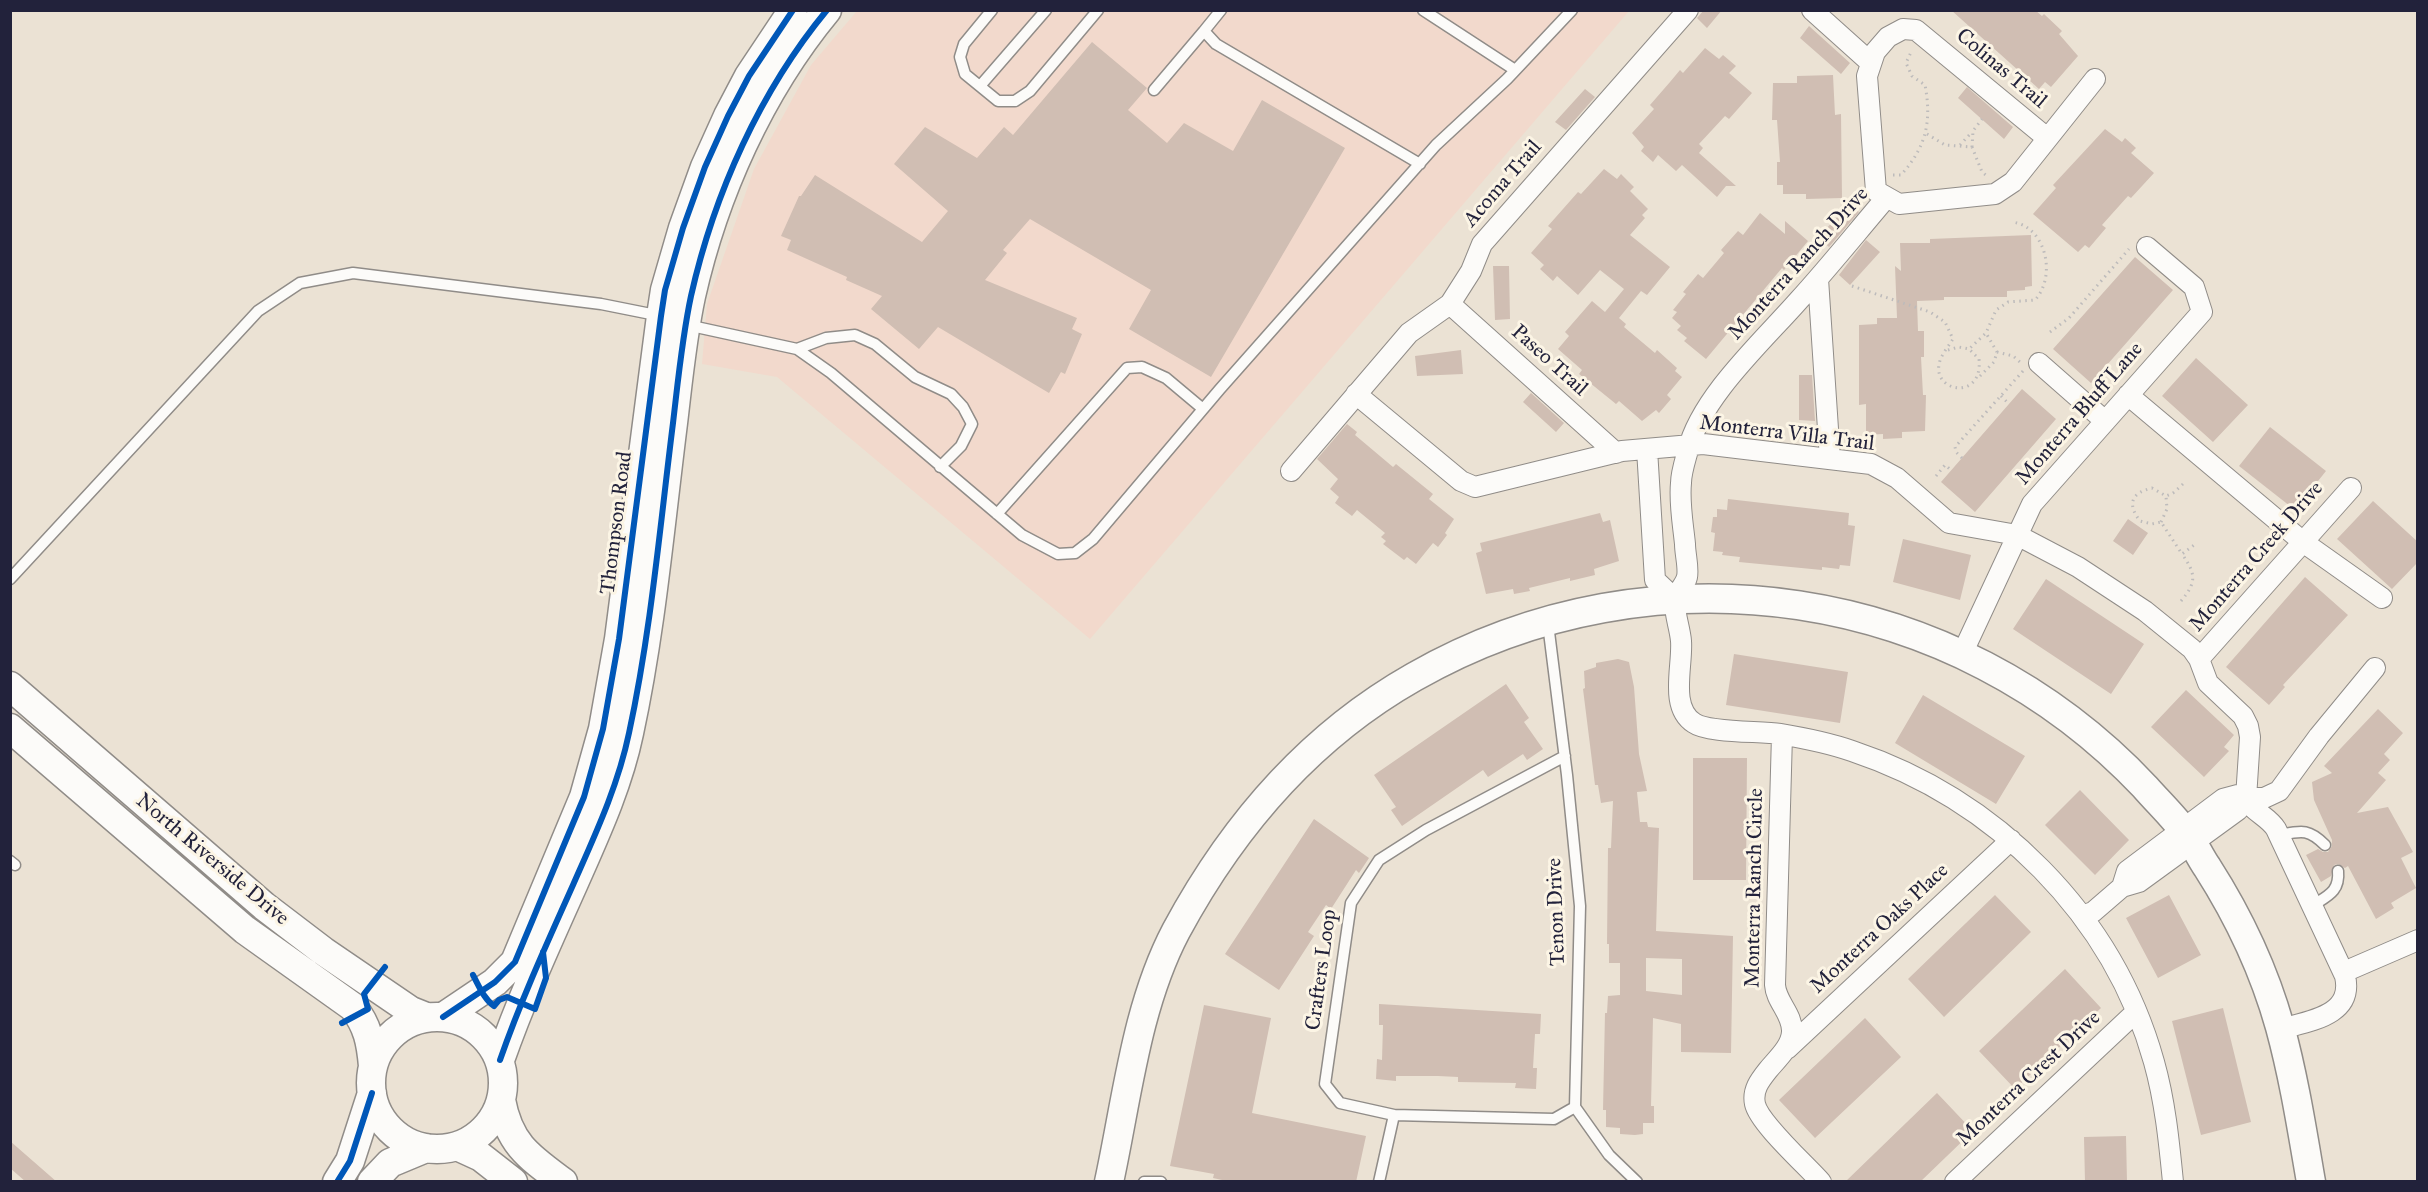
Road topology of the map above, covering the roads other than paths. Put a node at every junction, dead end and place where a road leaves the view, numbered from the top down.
1 (793, 10) edge
2 (827, 10) edge
3 (992, 10) edge
4 (1046, 10) edge
5 (1098, 10) edge
6 (1221, 10) edge
7 (1424, 10) edge
8 (1572, 10) edge
9 (1688, 10) edge
10 (1812, 10) edge
11 (1204, 31) junction
12 (1871, 63) junction
13 (1515, 70) junction
14 (2095, 79) dead end
15 (980, 86) junction
16 (1154, 90) dead end
17 (2047, 138) junction
18 (1420, 164) junction
19 (1886, 198) junction
20 (2140, 246) road end
21 (1818, 279) junction
22 (1450, 304) junction
23 (674, 321) junction
24 (797, 349) junction
25 (2029, 365) road end
26 (1356, 394) junction
27 (2128, 395) junction
28 (1203, 409) junction
29 (2105, 421) junction
30 (1689, 445) junction
31 (1647, 449) junction
32 (1616, 453) junction
33 (1830, 459) junction
34 (940, 467) junction
35 (1291, 471) dead end
36 (2351, 488) dead end
37 (1682, 498) junction
38 (1650, 500) junction
39 (997, 514) junction
40 (2017, 535) junction
41 (2303, 542) junction
42 (10, 579) edge
43 (2382, 598) dead end
44 (1675, 599) junction
45 (1548, 621) junction
46 (1962, 654) junction
47 (2199, 659) junction
48 (2374, 668) dead end
49 (10, 686) edge
50 (10, 728) edge
51 (1782, 735) junction
52 (1565, 756) junction
53 (2246, 798) junction
54 (596, 801) junction
55 (2279, 835) junction
56 (2188, 836) junction
57 (2011, 840) junction
58 (2325, 845) dead end
59 (2338, 871) dead end
60 (2312, 906) junction
61 (2082, 916) junction
62 (2418, 939) edge
63 (2344, 972) junction
64 (2136, 1012) junction
65 (434, 1017) junction
66 (2281, 1029) junction
67 (1781, 1053) junction
68 (500, 1060) junction
69 (372, 1080) junction
70 (501, 1100) junction
71 (1575, 1107) junction
72 (1394, 1115) junction
73 (458, 1146) junction
74 (426, 1148) junction
75 (337, 1182) edge
76 (372, 1182) edge
77 (513, 1182) edge
78 (563, 1182) edge
79 (1109, 1182) edge
80 (1144, 1182) edge
81 (1161, 1182) edge
82 (1379, 1182) edge
83 (1637, 1182) edge
84 (1821, 1182) edge
85 (1955, 1182) edge
86 (2173, 1182) edge
87 (2311, 1182) edge

1 - 23 street, Thompson Road
2 - 23 street, Thompson Road
3 - 15 lane
4 - 15 lane
5 - 15 lane
6 - 11 lane
7 - 13 lane
8 - 13 lane
9 - 22 street, Acoma Trail
10 - 12 street
11 - 16 lane
11 - 18 lane
12 - 17 street, Colinas Trail
12 - 19 street
13 - 18 lane
14 - 17 street, Monterra Ranch Drive
17 - 19 street, Monterra Ranch Drive
18 - 28 lane
19 - 21 street, Monterra Ranch Drive
20 - 27 street, Monterra Bluff Lane
21 - 30 street, Monterra Ranch Drive
21 - 33 street
22 - 26 street, Acoma Trail
22 - 32 street, Paseo Trail
23 - 24 lane
23 - 42 lane
23 - 54 street, Thompson Road
24 - 34 lane
24 - 34 lane
25 - 29 street
26 - 32 street, Monterra Villa Trail
26 - 35 street, Acoma Trail
27 - 29 street, Monterra Bluff Lane
27 - 41 street
28 - 39 lane
28 - 39 lane
29 - 40 street, Monterra Bluff Lane
30 - 31 street, Monterra Villa Trail
30 - 33 street, Monterra Villa Trail
30 - 37 street, Monterra Ranch Drive
31 - 32 street, Monterra Villa Trail
31 - 38 street
33 - 40 street, Monterra Villa Trail
34 - 39 lane
36 - 41 street, Monterra Creek Drive
37 - 38 street
37 - 44 street, Monterra Ranch Drive
38 - 44 street
40 - 46 street, Monterra Bluff Lane
40 - 47 street, Monterra Villa Trail
41 - 43 street
41 - 47 street, Monterra Creek Drive
44 - 45 street
44 - 46 street
44 - 51 street
45 - 52 lane, Tenon Drive
45 - 79 street
46 - 56 street
47 - 53 street, Monterra Villa Trail
48 - 53 street
49 - 65 street, North Riverside Drive
50 - 69 street, North Riverside Drive
51 - 57 street
51 - 67 street, Monterra Ranch Circle
52 - 71 lane, Tenon Drive
52 - 72 lane, Crafters Loop
53 - 55 street
53 - 56 street
54 - 65 street, Thompson Road
54 - 68 street, Thompson Road
55 - 58 lane
55 - 60 street
56 - 61 street
56 - 66 street
57 - 61 street
57 - 67 street, Monterra Oaks Place
59 - 60 lane
60 - 63 street
61 - 64 street
62 - 63 street
63 - 66 street
64 - 85 street, Monterra Crest Drive
64 - 86 street
65 - 68 street, North Riverside Drive
65 - 69 street
66 - 87 street
67 - 84 street, Monterra Ranch Circle
68 - 70 street, North Riverside Drive
69 - 74 street, North Riverside Drive
69 - 75 street
70 - 73 street, North Riverside Drive
70 - 78 street, North Riverside Drive
71 - 72 lane, Crafters Loop
71 - 83 lane
72 - 82 lane
73 - 74 street, North Riverside Drive
73 - 77 street
74 - 76 street
80 - 81 lane

